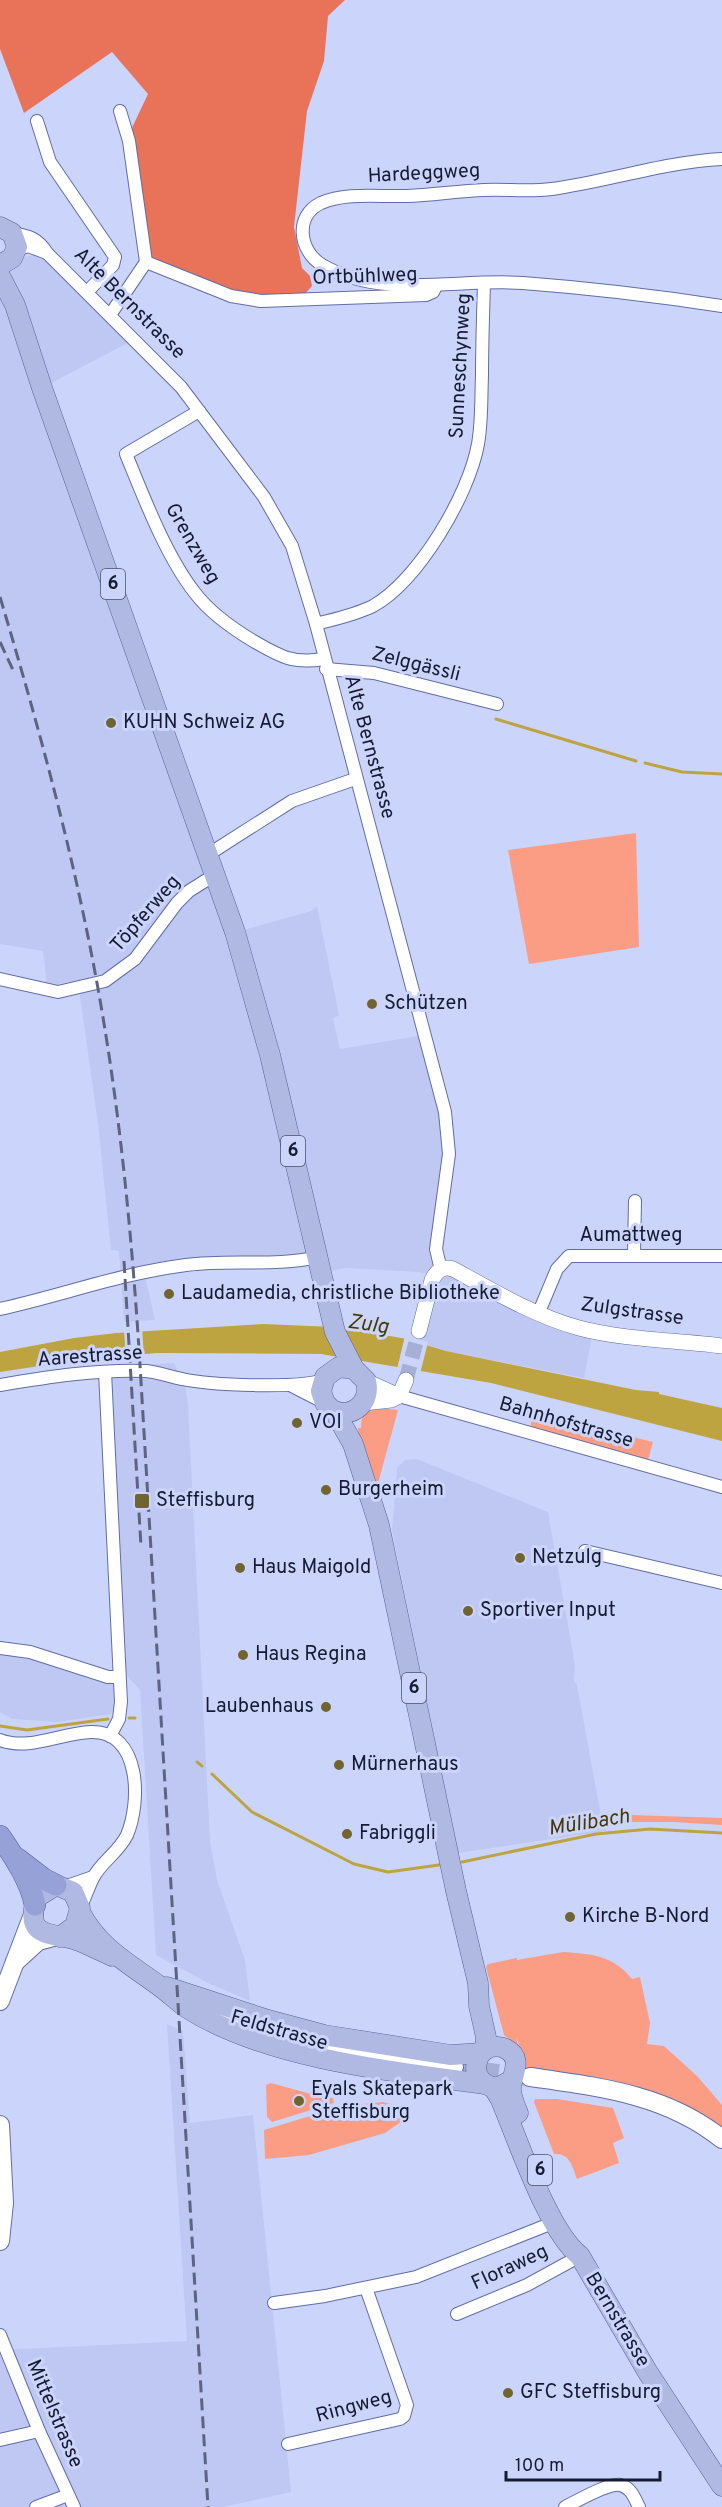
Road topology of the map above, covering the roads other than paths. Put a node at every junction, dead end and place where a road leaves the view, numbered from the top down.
1 (120, 111) dead end
2 (37, 121) dead end
3 (722, 159) edge
4 (6, 240) edge
5 (146, 262) junction
6 (0, 276) edge
7 (484, 284) junction
8 (436, 286) junction
9 (87, 292) junction
10 (15, 305) junction
11 (722, 306) edge
12 (110, 315) junction
13 (199, 411) junction
14 (316, 624) junction
15 (325, 664) junction
16 (497, 704) dead end
17 (355, 779) junction
18 (209, 854) junction
19 (216, 874) junction
20 (0, 979) edge
21 (635, 1201) dead end
22 (634, 1255) junction
23 (722, 1256) edge
24 (318, 1257) junction
25 (441, 1269) junction
26 (0, 1309) edge
27 (539, 1312) junction
28 (419, 1331) tunnel mouth
29 (722, 1346) edge
30 (105, 1372) junction
31 (343, 1372) junction
32 (406, 1380) tunnel mouth
33 (0, 1385) edge
34 (289, 1385) junction
35 (399, 1396) junction
36 (360, 1406) junction
37 (330, 1407) junction
38 (353, 1444) junction
39 (722, 1487) edge
40 (585, 1551) dead end
41 (722, 1583) edge
42 (0, 1648) edge
43 (119, 1677) junction
44 (110, 1736) junction
45 (0, 1740) edge
46 (0, 1836) edge
47 (15, 1857) junction
48 (93, 1877) junction
49 (60, 1886) junction
50 (34, 1908) junction
51 (80, 1910) junction
52 (57, 1937) junction
53 (117, 1958) junction
54 (15, 1962) junction
55 (158, 1985) junction
56 (0, 2001) edge
57 (489, 2050) junction
58 (454, 2067) tunnel mouth
59 (521, 2079) junction
60 (489, 2086) junction
61 (0, 2125) edge
62 (722, 2139) edge
63 (555, 2222) junction
64 (0, 2241) edge
65 (580, 2256) junction
66 (366, 2288) junction
67 (274, 2303) dead end
68 (457, 2314) dead end
69 (0, 2335) edge
70 (39, 2431) junction
71 (0, 2440) edge
72 (288, 2444) dead end
73 (722, 2486) edge
74 (68, 2495) junction
75 (36, 2507) edge
76 (74, 2507) edge
77 (565, 2507) edge
78 (639, 2507) edge

1 - 5 street
2 - 9 street
3 - 8 street, Hardeggweg
4 - 9 street, Alte Bernstrasse
4 - 10 main road, 6
5 - 8 street, Ortbühlweg
5 - 12 street
6 - 10 main road, 6
7 - 8 street, Ortbühlweg
7 - 11 street, Ortbühlweg
7 - 14 street, Sunneschynweg
9 - 12 street, Alte Bernstrasse
10 - 18 main road, 6
12 - 13 street, Alte Bernstrasse
13 - 14 street, Alte Bernstrasse
13 - 15 street, Grenzweg
14 - 15 street, Alte Bernstrasse
15 - 16 street, Zelggässli
15 - 17 street, Alte Bernstrasse
17 - 18 street
17 - 25 street, Alte Bernstrasse
18 - 19 main road, 6
19 - 20 street, Töpferweg
19 - 24 main road, 6
21 - 22 street
22 - 23 street, Aumattweg
22 - 27 street, Aumattweg
24 - 26 street
24 - 31 main road, 6
25 - 27 street, Zulgstrasse
25 - 28 street
27 - 29 street, Zulgstrasse
30 - 33 street, Aarestrasse
30 - 34 street, Aarestrasse
30 - 43 street
31 - 34 street
31 - 35 street
31 - 36 main road
31 - 37 main road
32 - 35 street
34 - 37 street
35 - 36 street
35 - 39 street, Bahnhofstrasse
36 - 37 main road
36 - 38 main road, 6
37 - 38 main road, 6
38 - 57 main road, 6
40 - 41 street
42 - 43 street
43 - 44 street
44 - 45 street
44 - 48 street
46 - 47 highway
47 - 49 highway
47 - 50 highway
48 - 49 street
48 - 51 street
49 - 50 main road
49 - 51 main road
50 - 52 main road
50 - 54 main road
51 - 52 main road
51 - 53 main road, Feldstrasse
52 - 53 main road, Feldstrasse
52 - 54 main road
53 - 55 main road, Feldstrasse
54 - 56 main road
55 - 57 main road
55 - 58 main road, Feldstrasse
55 - 60 main road
57 - 59 main road
57 - 60 main road
59 - 60 main road
59 - 62 main road
59 - 65 main road, 6
60 - 63 main road, Bernstrasse / 6
61 - 64 main road
63 - 65 main road, Bernstrasse / 6
63 - 66 street
65 - 68 street, Floraweg
65 - 73 main road, Bernstrasse / 6
66 - 67 street
66 - 72 street, Ringweg
69 - 70 street, Mittelstrasse
70 - 71 street
70 - 74 street, Mittelstrasse
74 - 75 street
74 - 76 street, Mittelstrasse
77 - 78 street

